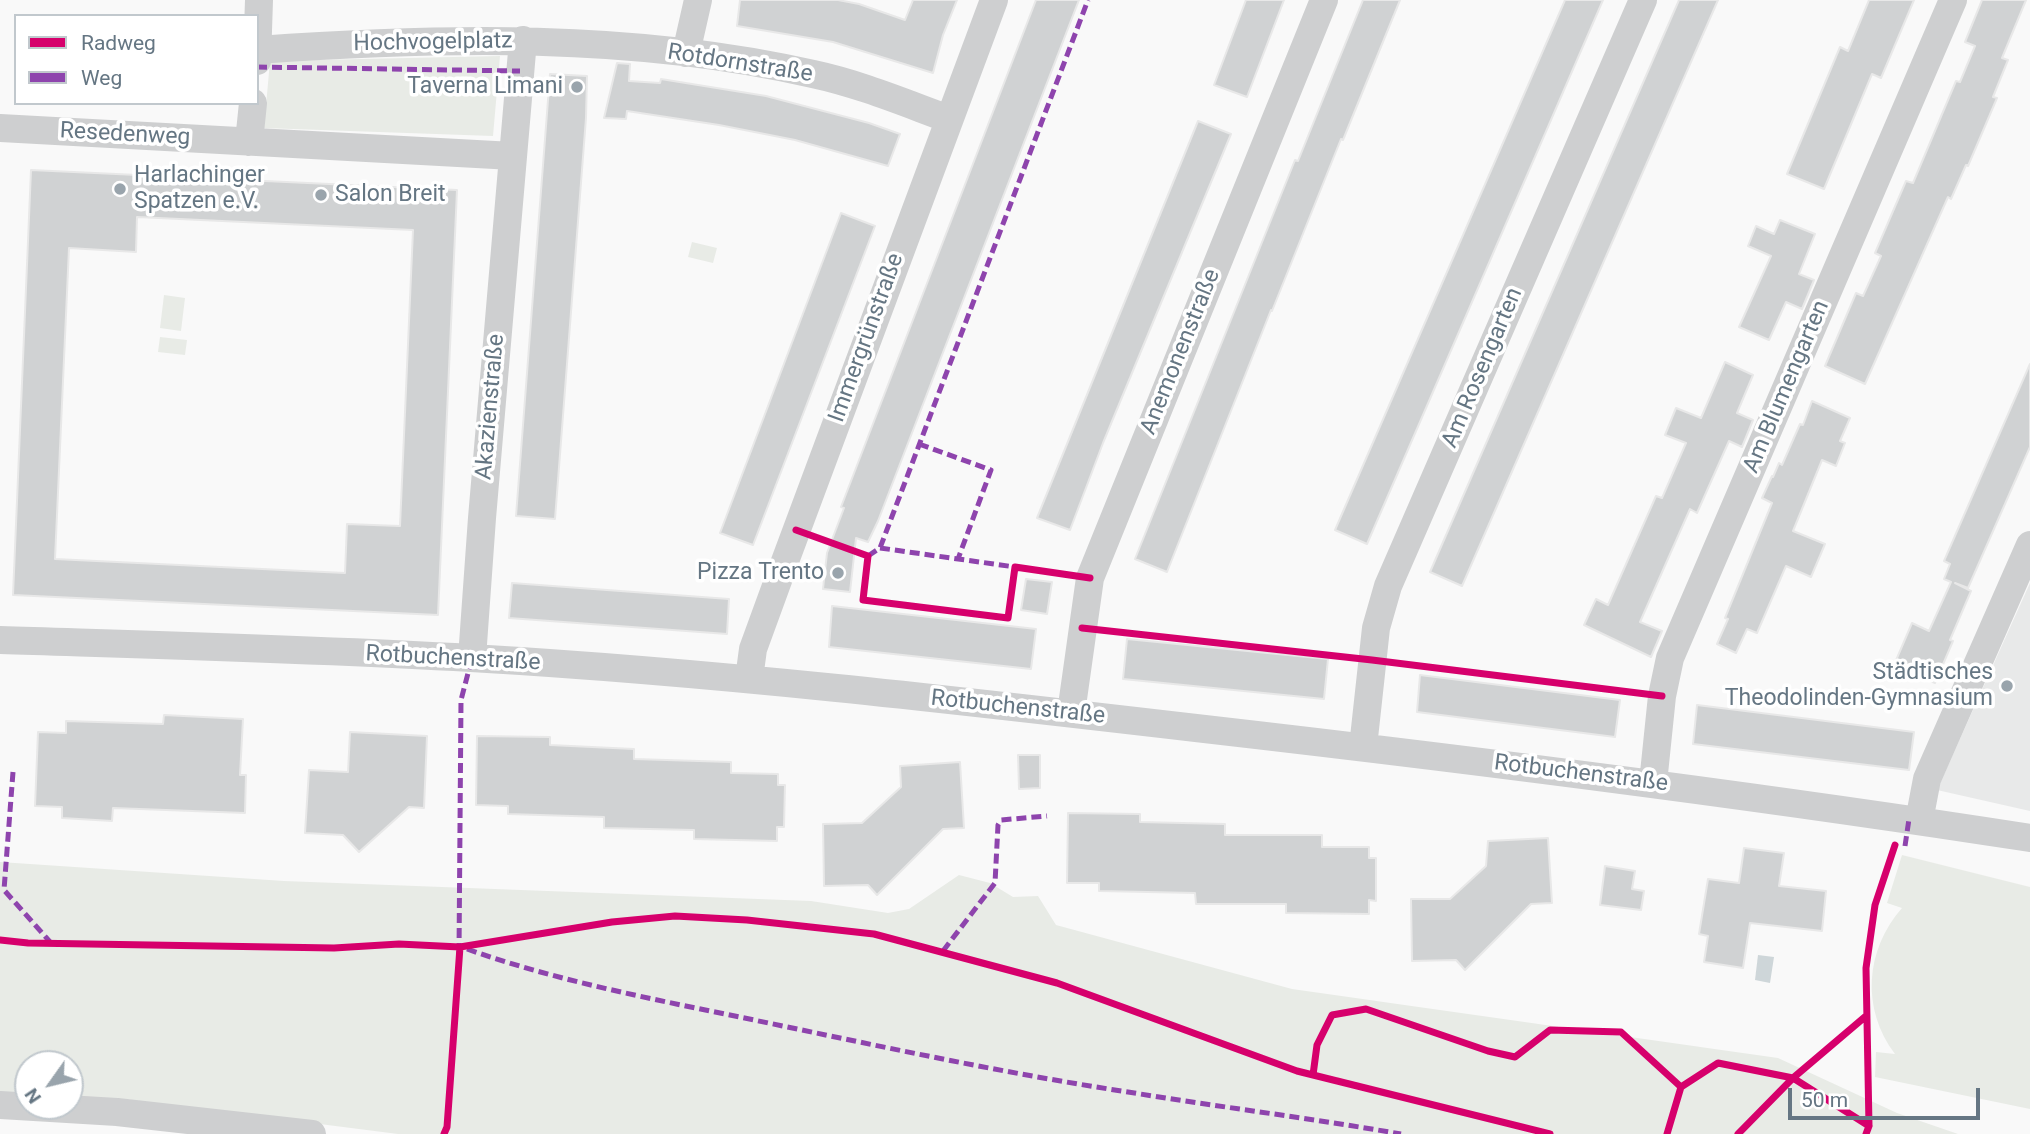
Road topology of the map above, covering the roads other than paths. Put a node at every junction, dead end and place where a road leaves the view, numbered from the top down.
1 (698, 0) edge
2 (994, 0) edge
3 (1324, 0) edge
4 (1643, 0) edge
5 (1954, 0) edge
6 (523, 40) junction
7 (686, 53) junction
8 (259, 56) edge
9 (253, 105) edge
10 (949, 119) junction
11 (0, 128) edge
12 (249, 142) junction
13 (513, 156) junction
14 (2030, 545) edge
15 (0, 640) edge
16 (472, 658) junction
17 (749, 679) junction
18 (1071, 713) junction
19 (1363, 747) junction
20 (1653, 783) junction
21 (1919, 821) junction
22 (2030, 838) edge
23 (0, 1105) edge
24 (312, 1134) edge

1 - 7 street
2 - 10 street, Immergrünstraße
3 - 18 street, Anemonenstraße
4 - 19 street, Am Rosengarten
5 - 20 street, Am Blumengarten
6 - 7 street, Rotdornstraße
6 - 8 street, Hochvogelplatz
6 - 13 street, Hochvogelplatz
7 - 10 street, Rotdornstraße
9 - 12 street
10 - 17 street, Immergrünstraße
11 - 12 street, Resedenweg
12 - 13 street
13 - 16 street, Akazienstraße
14 - 21 street
15 - 16 street, Rotbuchenstraße
16 - 17 street, Rotbuchenstraße
17 - 18 street, Rotbuchenstraße
18 - 19 street, Rotbuchenstraße
19 - 20 street, Rotbuchenstraße
20 - 21 street, Rotbuchenstraße
21 - 22 street, Rotbuchenstraße
23 - 24 street

